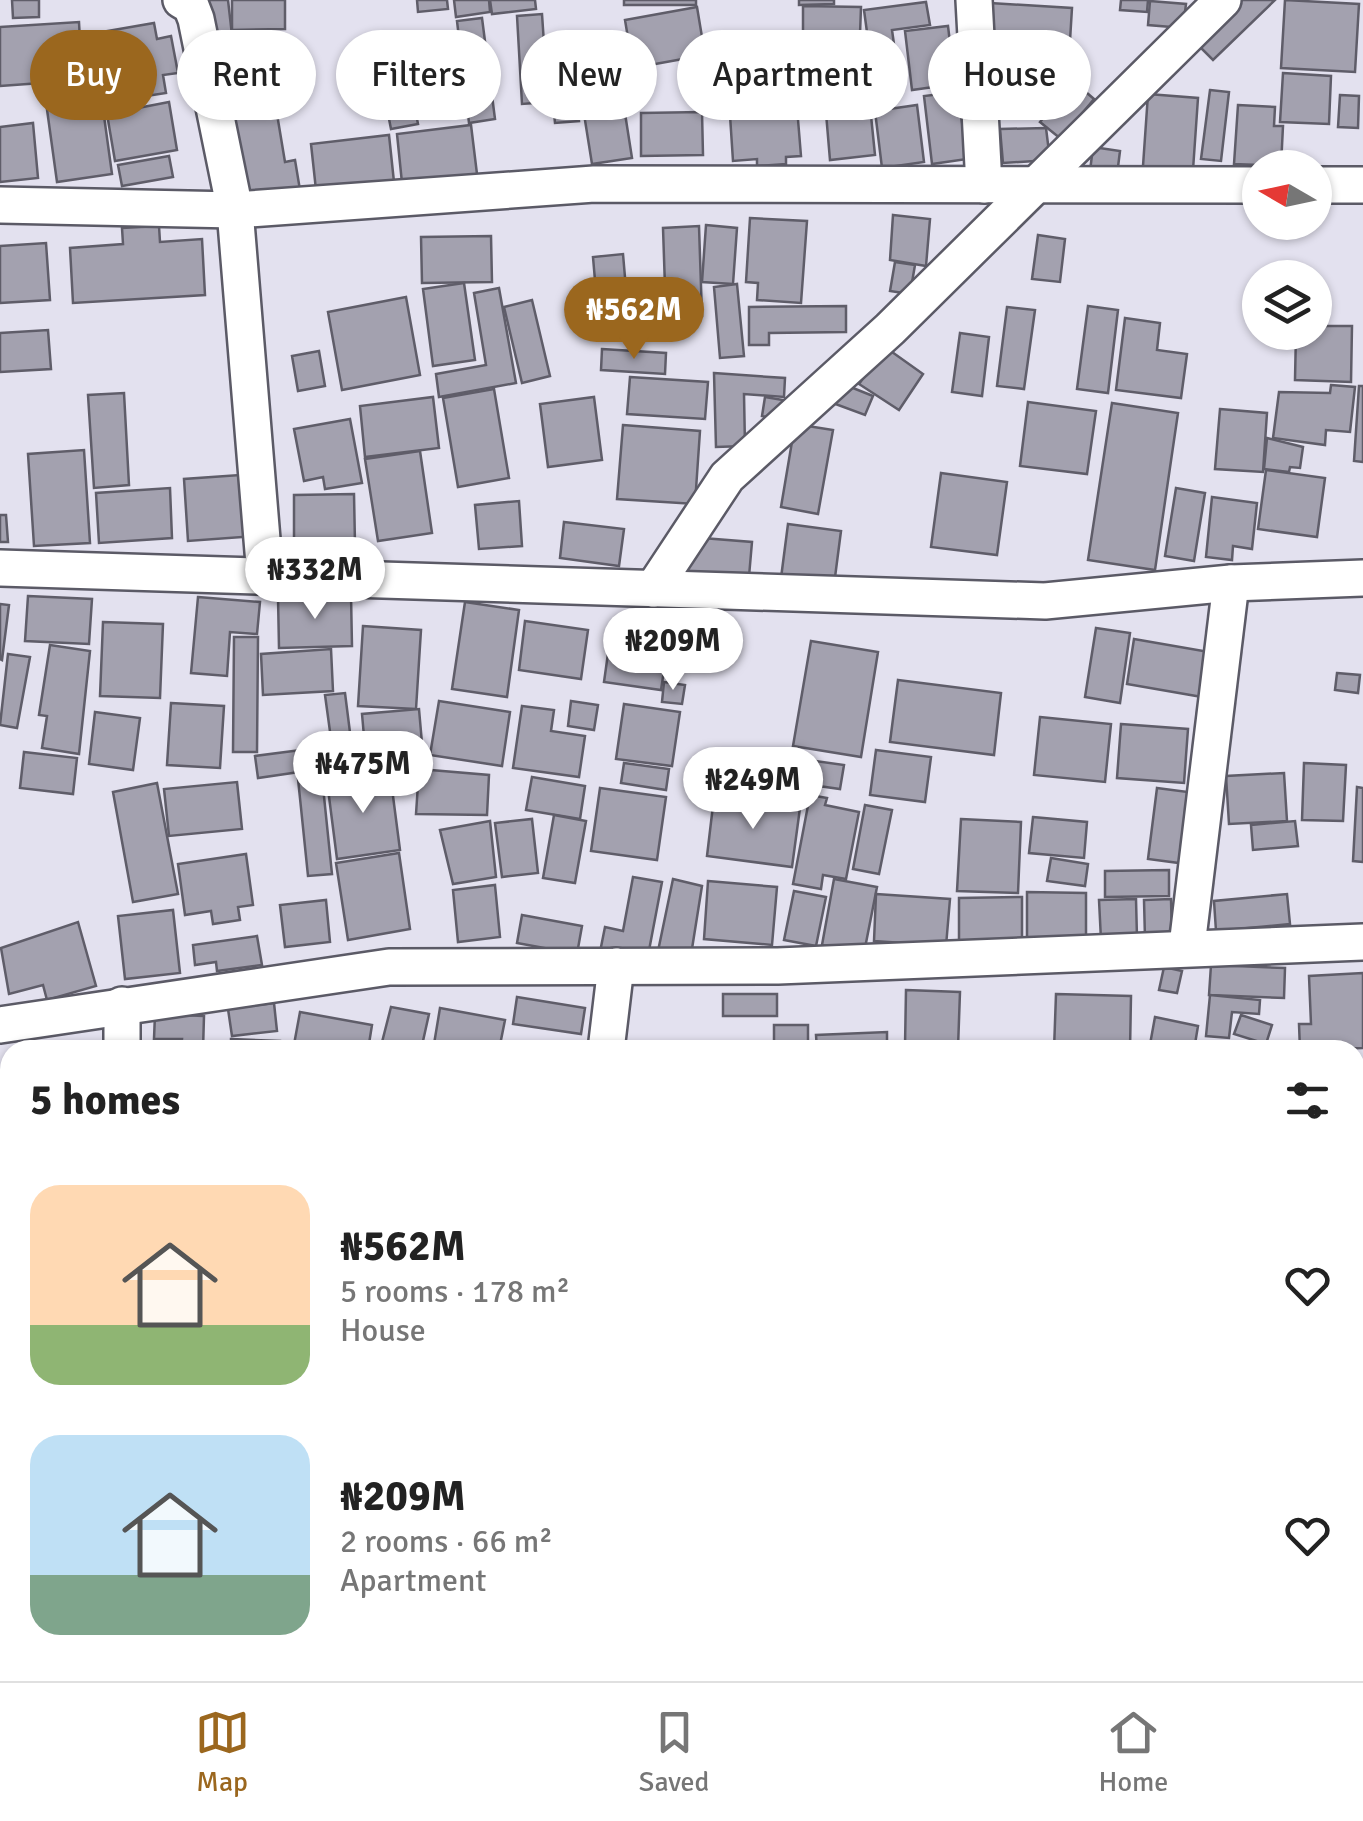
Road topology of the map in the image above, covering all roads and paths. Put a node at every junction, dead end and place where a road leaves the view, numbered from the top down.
1 (181, 0) edge
2 (974, 0) edge
3 (1222, 0) edge
4 (984, 185) junction
5 (1038, 185) junction
6 (1242, 185) edge
7 (1332, 185) edge
8 (1363, 185) edge
9 (0, 205) edge
10 (235, 210) junction
11 (0, 568) edge
12 (265, 576) junction
13 (1363, 578) edge
14 (1232, 584) junction
15 (653, 588) junction
16 (1363, 942) edge
17 (1187, 946) junction
18 (616, 966) junction
19 (122, 1005) junction
20 (0, 1025) edge
21 (122, 1040) edge
22 (607, 1040) edge

1 - 10 street
2 - 4 street
3 - 5 street
4 - 5 street
4 - 10 street
5 - 6 street
5 - 15 street
7 - 8 street
9 - 10 street
10 - 12 street
11 - 12 street
12 - 15 street
13 - 14 street
14 - 15 street
14 - 17 street
16 - 17 street
17 - 18 street
18 - 19 street
18 - 22 street
19 - 20 street
19 - 21 street

